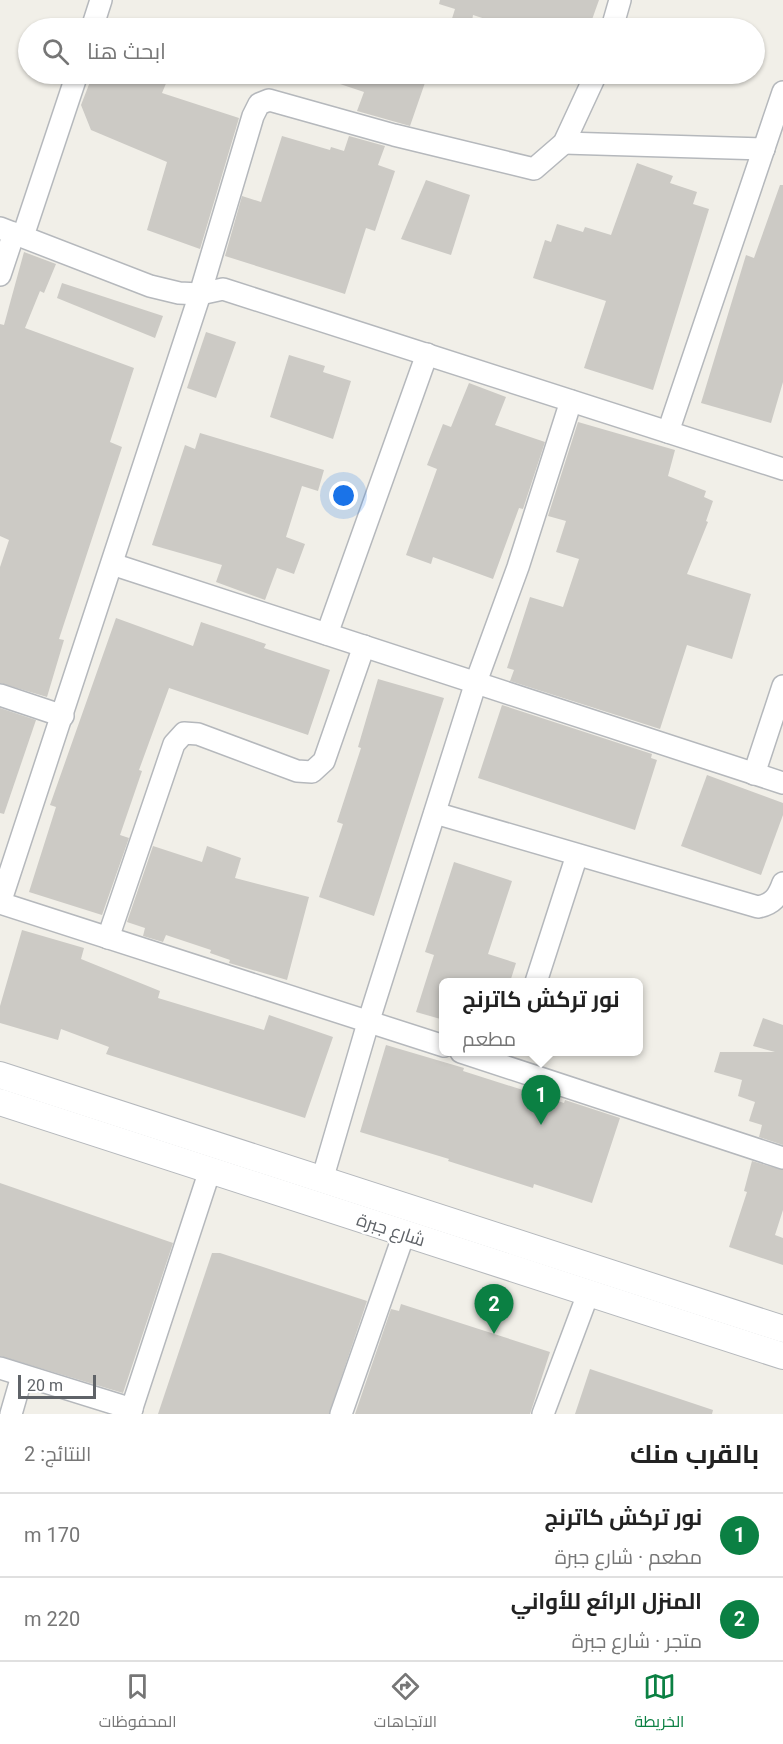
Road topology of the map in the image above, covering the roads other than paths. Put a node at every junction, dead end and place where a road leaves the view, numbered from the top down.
1 (101, 0) edge
2 (620, 0) edge
3 (95, 18) edge
4 (615, 18) edge
5 (73, 84) edge
6 (591, 84) edge
7 (783, 92) edge
8 (564, 143) junction
9 (764, 149) junction
10 (12, 232) edge
11 (0, 275) edge
12 (200, 294) junction
13 (427, 354) junction
14 (571, 401) junction
15 (668, 432) junction
16 (783, 469) edge
17 (112, 564) junction
18 (327, 634) junction
19 (364, 646) junction
20 (476, 682) junction
21 (783, 686) edge
22 (0, 695) edge
23 (63, 716) junction
24 (754, 774) junction
25 (783, 783) edge
26 (435, 813) junction
27 (577, 855) junction
28 (783, 882) edge
29 (0, 903) edge
30 (108, 938) junction
31 (537, 978) edge
32 (368, 1023) junction
33 (439, 1044) edge
34 (490, 1056) edge
35 (511, 1059) edge
36 (0, 1075) edge
37 (0, 1102) edge
38 (783, 1158) edge
39 (210, 1170) junction
40 (322, 1180) junction
41 (404, 1234) junction
42 (588, 1294) junction
43 (783, 1329) edge
44 (783, 1356) edge
45 (0, 1368) edge
46 (22, 1376) junction
47 (131, 1412) edge
48 (11, 1414) edge
49 (341, 1414) edge
50 (543, 1414) edge

1 - 3 street
2 - 4 street
5 - 10 street
6 - 8 street
7 - 9 street
8 - 9 street
8 - 12 street
9 - 15 street
10 - 11 street
10 - 12 street
12 - 13 street
12 - 17 street
13 - 14 street
13 - 18 street
14 - 15 street
14 - 20 street
15 - 16 street
17 - 18 street
17 - 23 street
18 - 19 street
19 - 20 street
19 - 30 street
20 - 24 street
20 - 26 street
21 - 24 street
22 - 23 street
23 - 29 street
24 - 25 street
26 - 27 street
26 - 32 street
27 - 28 street
27 - 31 street
29 - 30 street
30 - 32 street
32 - 33 street
32 - 40 street
34 - 35 street
35 - 38 street
36 - 40 street, شارع جبرة
37 - 39 street, شارع جبرة
39 - 41 street, شارع جبرة
39 - 47 street
40 - 43 street, شارع جبرة
41 - 42 street, شارع جبرة
41 - 49 street
42 - 44 street, شارع جبرة
42 - 50 street
45 - 46 street
46 - 47 street
46 - 48 street

